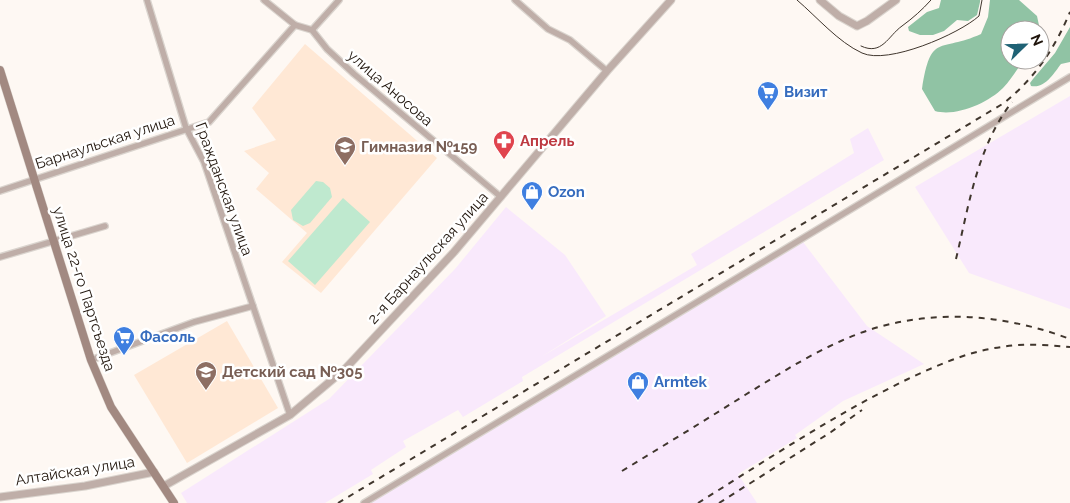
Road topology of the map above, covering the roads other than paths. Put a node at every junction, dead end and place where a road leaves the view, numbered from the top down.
1 (147, 0) edge
2 (264, 0) edge
3 (339, 0) edge
4 (515, 0) edge
5 (671, 0) edge
6 (820, 0) edge
7 (896, 0) edge
8 (295, 25) junction
9 (312, 30) junction
10 (0, 70) edge
11 (607, 71) junction
12 (1070, 77) edge
13 (186, 128) junction
14 (34, 179) junction
15 (0, 191) edge
16 (501, 197) junction
17 (105, 226) dead end
18 (54, 241) junction
19 (0, 257) edge
20 (253, 306) junction
21 (91, 360) junction
22 (290, 415) junction
23 (154, 472) junction
24 (164, 486) junction
25 (0, 497) edge
26 (174, 503) edge
27 (364, 503) edge

1 - 13 street, Гражданская улица
2 - 8 street
3 - 9 street
4 - 11 street
5 - 11 street, 2-я Барнаульская улица
6 - 7 street
8 - 9 street
8 - 13 street, Барнаульская улица
9 - 16 street, улица Аносова
10 - 14 main road, улица 22-го Партсъезда
11 - 16 street, 2-я Барнаульская улица
12 - 27 street
13 - 14 street, Барнаульская улица
13 - 20 street, Гражданская улица
14 - 15 street, Барнаульская улица
14 - 18 main road, улица 22-го Партсъезда
16 - 22 street, 2-я Барнаульская улица
17 - 18 street
18 - 19 street
18 - 21 main road, улица 22-го Партсъезда
20 - 21 street
20 - 22 street, Гражданская улица
21 - 23 main road, улица 22-го Партсъезда
22 - 24 street, 2-я Барнаульская улица
23 - 24 main road, улица 22-го Партсъезда
23 - 25 street, Алтайская улица
24 - 26 main road, улица 22-го Партсъезда

